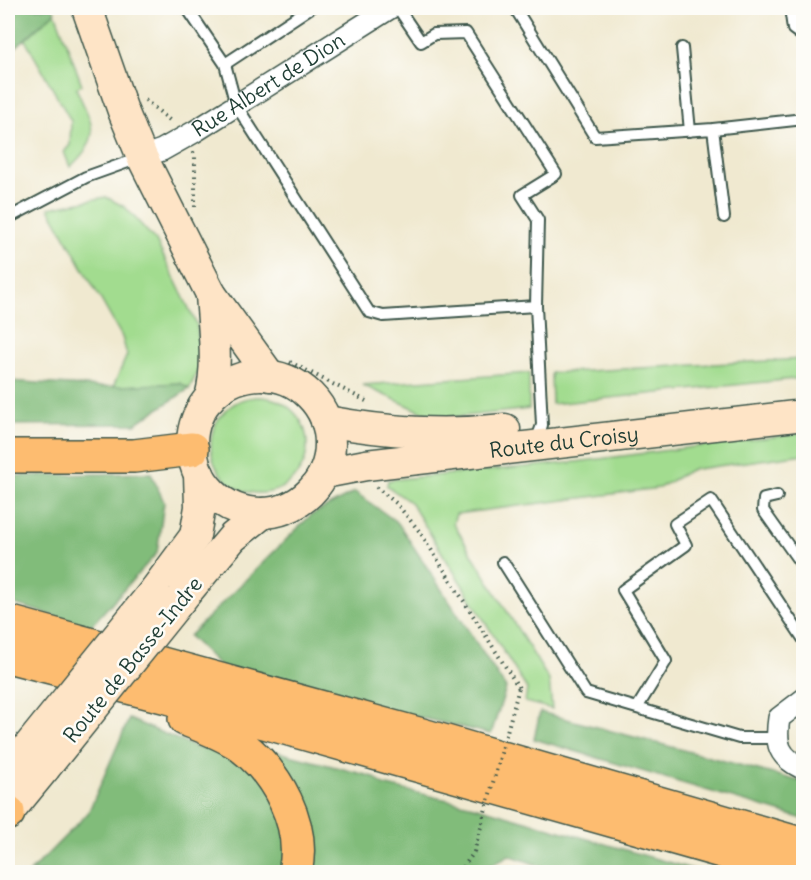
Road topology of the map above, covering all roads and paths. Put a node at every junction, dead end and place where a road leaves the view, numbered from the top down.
1 (87, 8) edge
2 (187, 8) edge
3 (310, 8) edge
4 (390, 8) edge
5 (398, 8) edge
6 (515, 8) edge
7 (790, 8) edge
8 (804, 37) edge
9 (682, 48) dead end
10 (225, 64) junction
11 (138, 94) dead end
12 (236, 105) junction
13 (804, 119) edge
14 (713, 129) junction
15 (690, 131) junction
16 (185, 137) junction
17 (142, 157) junction
18 (195, 213) dead end
19 (724, 217) dead end
20 (8, 218) edge
21 (212, 294) junction
22 (536, 306) junction
23 (278, 368) junction
24 (804, 396) edge
25 (210, 398) junction
26 (366, 401) dead end
27 (804, 415) edge
28 (326, 421) junction
29 (538, 436) junction
30 (8, 456) edge
31 (195, 462) junction
32 (366, 465) junction
33 (324, 473) junction
34 (777, 496) dead end
35 (263, 513) junction
36 (799, 552) edge
37 (503, 562) dead end
38 (804, 568) edge
39 (168, 594) junction
40 (8, 622) edge
41 (804, 640) edge
42 (8, 656) edge
43 (100, 680) junction
44 (804, 699) edge
45 (637, 708) junction
46 (776, 738) junction
47 (25, 763) edge
48 (804, 769) edge
49 (8, 812) edge
50 (804, 844) edge
51 (295, 873) edge
52 (460, 873) edge
53 (795, 873) edge

1 - 17 main road
2 - 10 lane
3 - 10 lane
4 - 12 street, Rue Albert de Dion
5 - 22 lane
6 - 15 lane
7 - 8 lane
9 - 15 lane
10 - 12 lane
11 - 16 path
12 - 16 street, Rue Albert de Dion
12 - 22 lane
13 - 14 lane
14 - 15 lane
14 - 19 lane
16 - 17 street, Rue Albert de Dion
16 - 18 path
17 - 20 lane
17 - 21 main road
21 - 23 main road
21 - 25 main road
22 - 29 lane
23 - 25 main road
23 - 26 path
23 - 28 main road
24 - 29 main road, Route du Croisy
25 - 31 main road
27 - 29 main road, Route du Croisy
28 - 29 main road, Route du Croisy
28 - 33 main road
29 - 32 main road, Route du Croisy
30 - 31 highway
31 - 35 main road
31 - 39 main road, Route de Basse-Indre
32 - 33 main road, Route du Croisy
32 - 52 path, bridge
33 - 35 main road
34 - 36 lane
35 - 39 main road, Route de Basse-Indre
36 - 38 lane
37 - 45 lane
39 - 47 main road, Route de Basse-Indre, bridge
40 - 50 highway
41 - 45 lane
42 - 43 highway
43 - 51 highway
43 - 53 highway
44 - 46 street
45 - 46 lane
46 - 48 street
47 - 49 main road, Route de Basse-Indre

